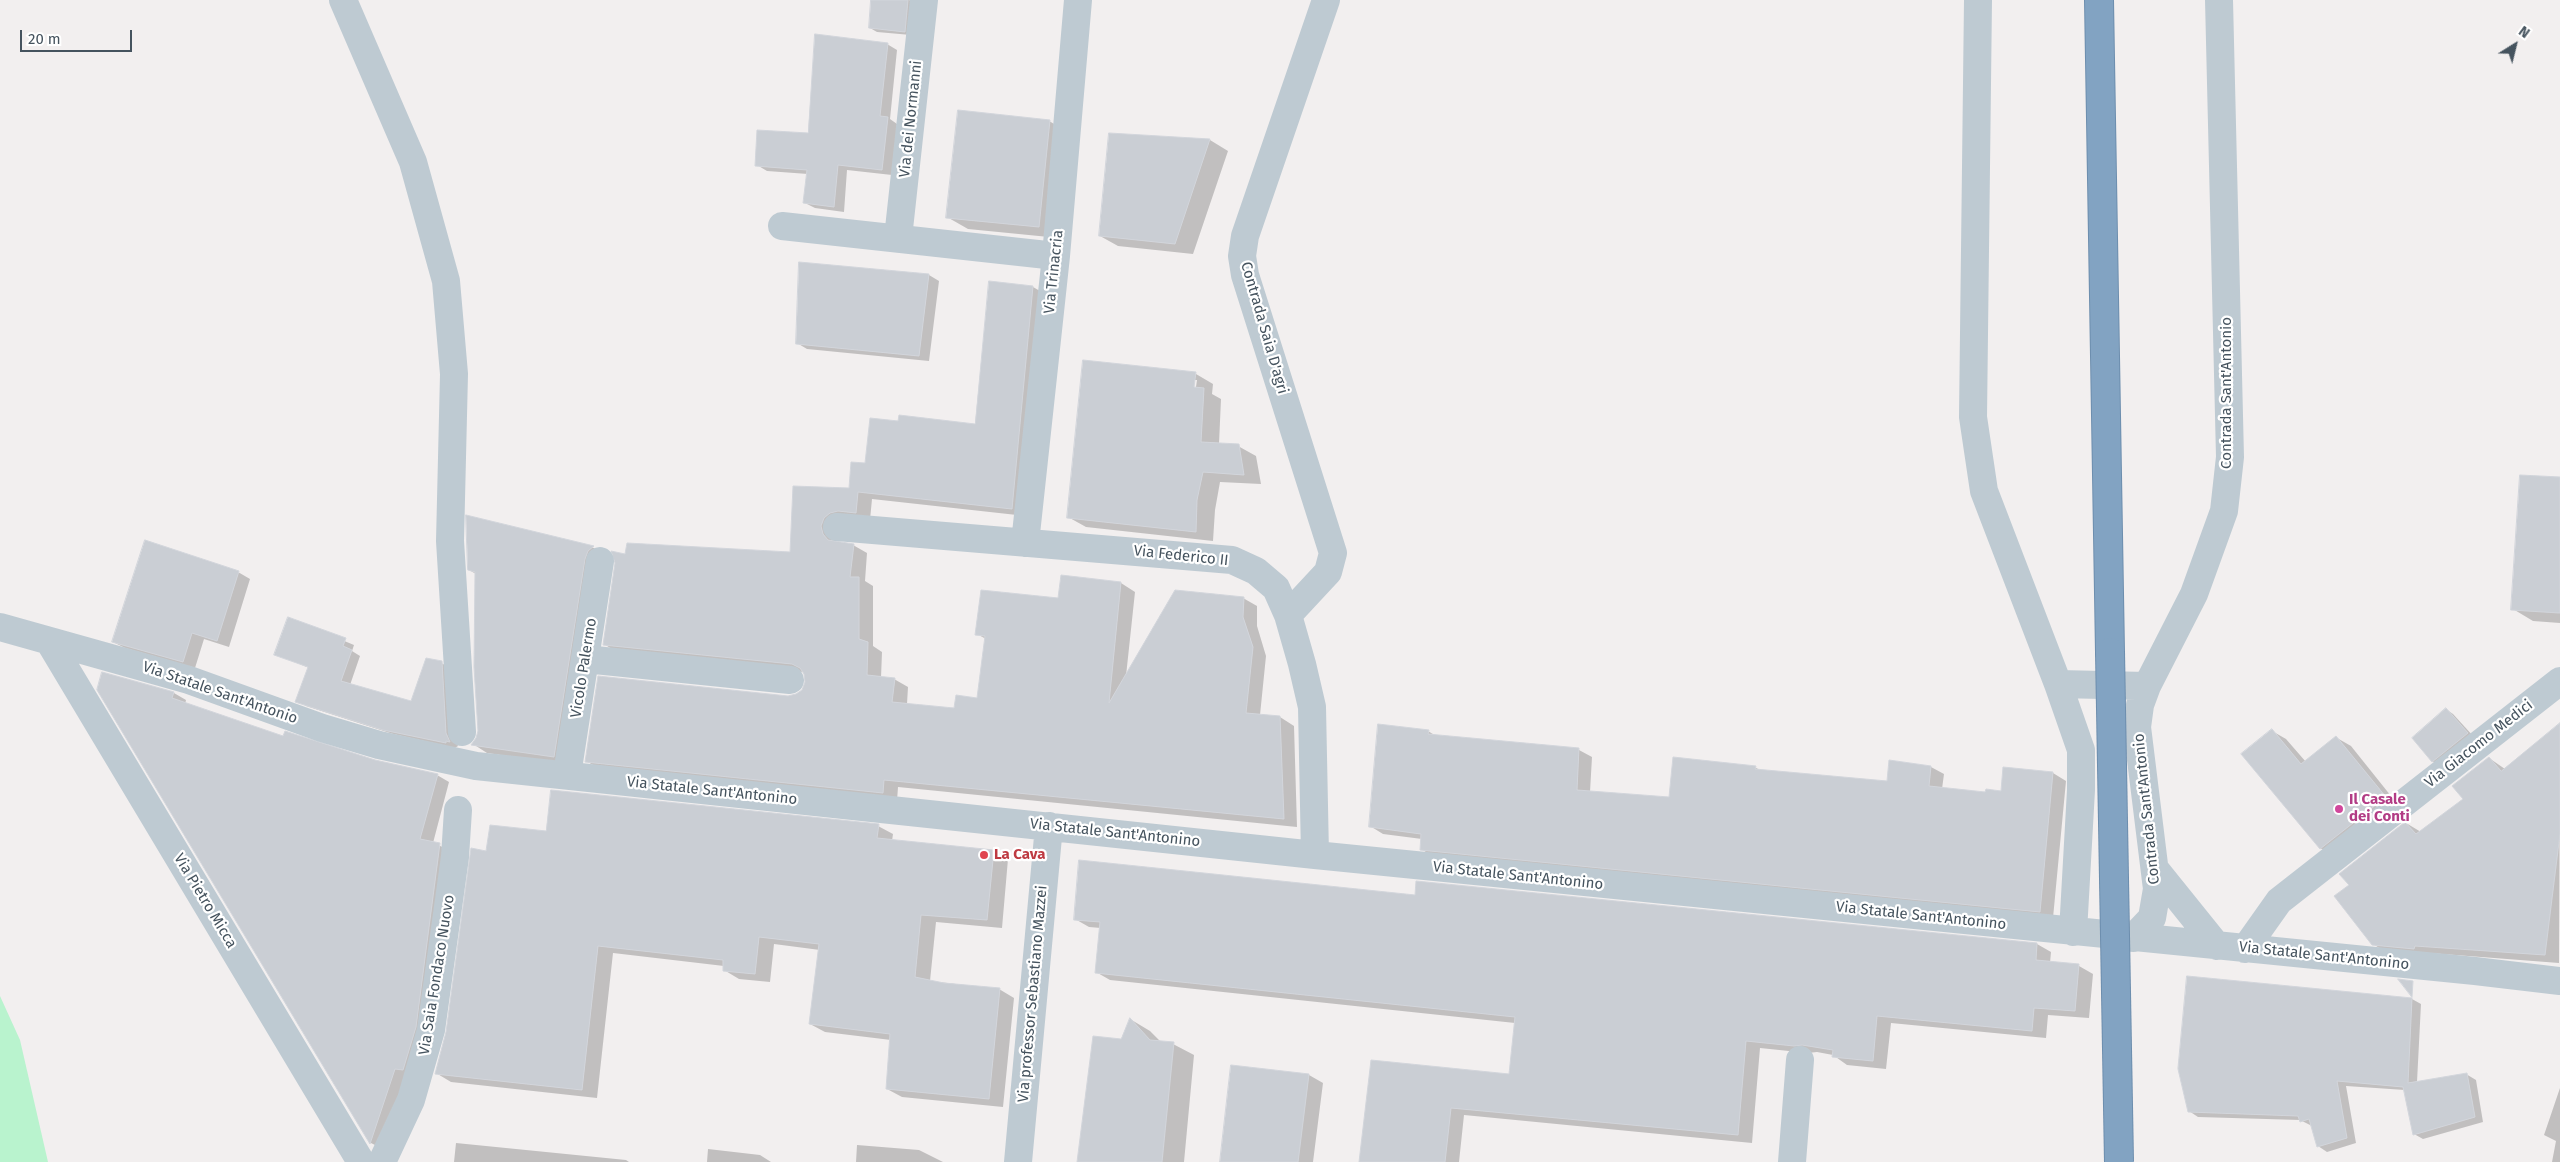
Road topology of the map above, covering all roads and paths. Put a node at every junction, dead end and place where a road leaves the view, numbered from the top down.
1 (343, 0) edge
2 (924, 0) edge
3 (1078, 0) edge
4 (1326, 0) edge
5 (1978, 0) edge
6 (2099, 0) edge
7 (2219, 0) edge
8 (782, 226) dead end
9 (898, 238) junction
10 (1056, 256) junction
11 (837, 527) dead end
12 (1025, 543) junction
13 (600, 560) dead end
14 (1288, 615) junction
15 (0, 627) edge
16 (49, 641) junction
17 (585, 659) junction
18 (790, 680) dead end
19 (2560, 681) edge
20 (2058, 684) junction
21 (2147, 686) junction
22 (462, 732) dead end
23 (476, 766) joint
24 (568, 776) junction
25 (458, 810) dead end
26 (1049, 826) junction
27 (1315, 855) junction
28 (2155, 869) junction
29 (2073, 932) junction
30 (2133, 938) junction
31 (2217, 946) junction
32 (2245, 948) junction
33 (2560, 982) edge
34 (1800, 1060) dead end
35 (361, 1162) edge
36 (382, 1162) edge
37 (1018, 1162) edge
38 (1792, 1162) edge
39 (2119, 1162) edge

1 - 22 street
2 - 9 street, Via dei Normanni
3 - 10 street, Via Trinacria
4 - 14 street, Contrada Saia D'agri
5 - 20 street
6 - 39 highway, bridge
7 - 21 street, Contrada Sant'Antonio
8 - 9 street
9 - 10 street
10 - 12 street, Via Trinacria
11 - 12 street, Via Federico II
12 - 14 street, Via Federico II
13 - 17 street, Vicolo Palermo
14 - 27 street, Via Federico II
15 - 16 street, Via Statale Sant'Antonio
16 - 23 street, Via Statale Sant'Antonio
16 - 35 street, Via Pietro Micca
17 - 18 street
17 - 24 street, Vicolo Palermo
19 - 32 street, Via Giacomo Medici
20 - 21 street
20 - 29 street
21 - 28 street, Contrada Sant'Antonio
23 - 24 street, Via Statale Sant'Antonino
24 - 26 street, Via Statale Sant'Antonino
25 - 36 street, Via Saia Fondaco Nuovo
26 - 27 street, Via Statale Sant'Antonino
26 - 37 street, Via professor Sebastiano Mazzei
27 - 29 street, Via Statale Sant'Antonino
28 - 30 street, Contrada Sant'Antonio
28 - 31 street
29 - 30 street, Via Statale Sant'Antonino
30 - 31 street, Via Statale Sant'Antonino
31 - 32 street, Via Statale Sant'Antonino
32 - 33 street, Via Statale Sant'Antonino
34 - 38 street

